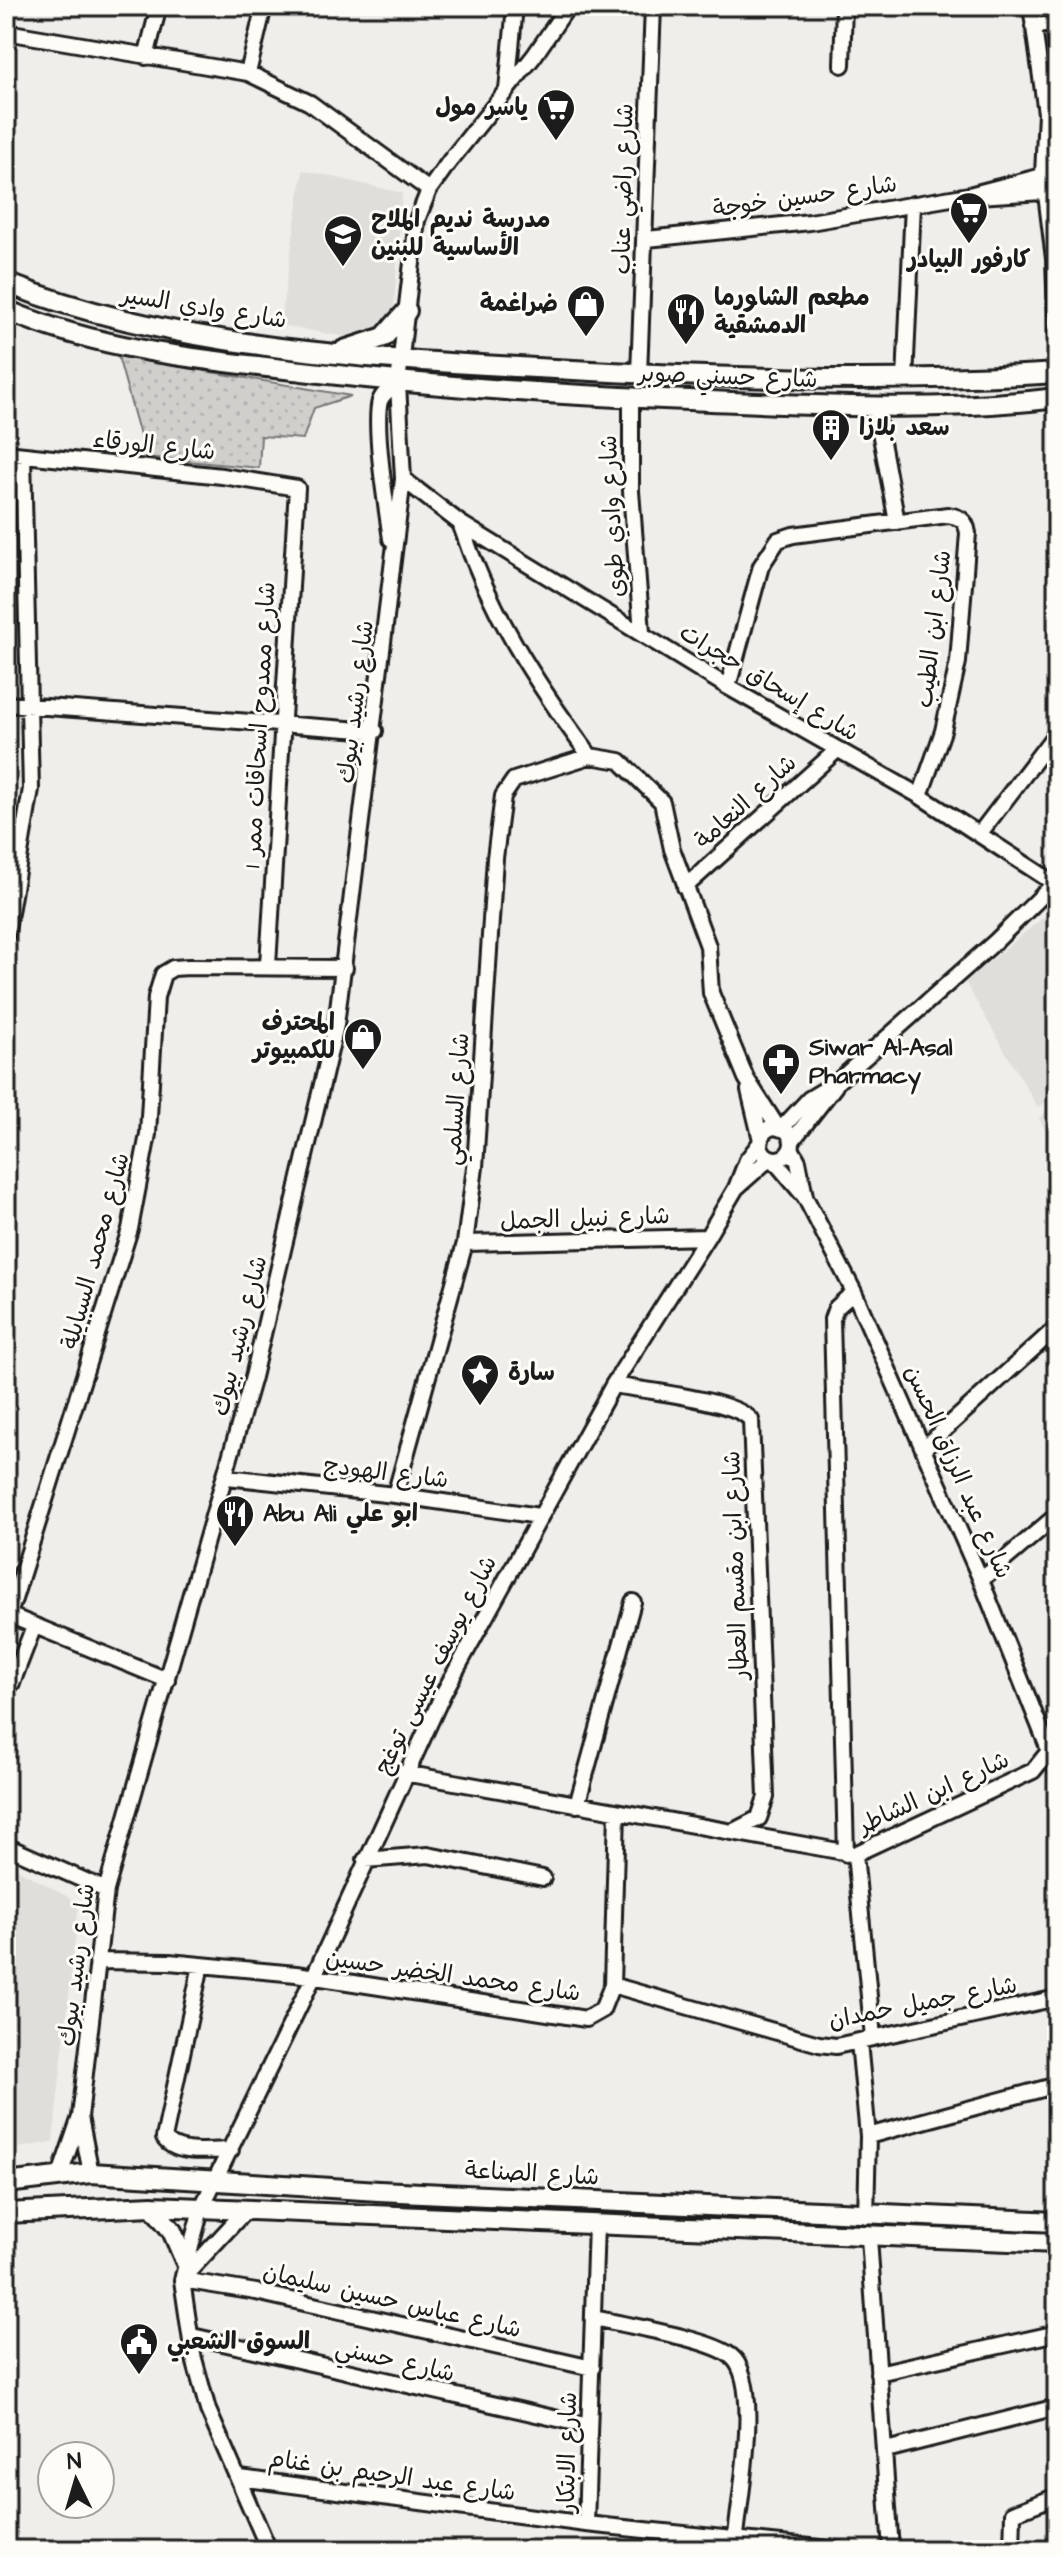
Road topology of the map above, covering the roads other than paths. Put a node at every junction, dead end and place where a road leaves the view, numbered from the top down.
1 (159, 6) edge
2 (264, 6) edge
3 (515, 6) edge
4 (568, 6) edge
5 (653, 6) edge
6 (844, 6) edge
7 (1031, 6) edge
8 (1057, 24) edge
9 (1033, 26) junction
10 (6, 32) edge
11 (146, 57) junction
12 (842, 65) dead end
13 (248, 73) junction
14 (507, 90) junction
15 (1046, 113) junction
16 (1057, 148) edge
17 (1047, 173) edge
18 (429, 190) junction
19 (1049, 194) edge
20 (969, 195) junction
21 (913, 204) junction
22 (647, 239) junction
23 (1057, 243) edge
24 (1054, 259) junction
25 (6, 283) edge
26 (6, 310) edge
27 (407, 311) junction
28 (1057, 339) edge
29 (333, 352) junction
30 (399, 360) junction
31 (1057, 373) edge
32 (639, 374) junction
33 (805, 379) junction
34 (905, 380) junction
35 (398, 383) junction
36 (631, 398) junction
37 (1057, 398) edge
38 (805, 403) junction
39 (875, 405) junction
40 (6, 453) edge
41 (23, 456) junction
42 (403, 479) junction
43 (297, 488) joint
44 (897, 522) junction
45 (460, 523) junction
46 (394, 556) junction
47 (642, 632) junction
48 (728, 687) junction
49 (6, 704) edge
50 (31, 707) junction
51 (283, 723) junction
52 (375, 731) junction
53 (1057, 732) edge
54 (837, 750) junction
55 (590, 756) junction
56 (920, 796) junction
57 (980, 833) junction
58 (1056, 882) edge
59 (685, 887) junction
60 (6, 936) edge
61 (268, 965) junction
62 (345, 968) junction
63 (746, 1078) junction
64 (837, 1082) junction
65 (780, 1128) junction
66 (760, 1141) junction
67 (791, 1145) junction
68 (771, 1158) junction
69 (736, 1188) junction
70 (805, 1197) junction
71 (707, 1237) junction
72 (465, 1243) junction
73 (854, 1292) junction
74 (1057, 1327) edge
75 (613, 1385) junction
76 (924, 1448) junction
77 (227, 1477) junction
78 (395, 1495) junction
79 (1057, 1515) edge
80 (539, 1516) junction
81 (981, 1580) junction
82 (633, 1602) dead end
83 (8, 1615) edge
84 (34, 1626) junction
85 (167, 1680) junction
86 (6, 1688) edge
87 (1053, 1746) edge
88 (1057, 1770) edge
89 (404, 1773) junction
90 (577, 1805) junction
91 (617, 1812) junction
92 (731, 1833) junction
93 (6, 1846) edge
94 (850, 1854) junction
95 (365, 1860) junction
96 (543, 1878) dead end
97 (106, 1890) junction
98 (97, 1961) junction
99 (201, 1965) junction
100 (313, 1978) junction
101 (612, 1985) junction
102 (1057, 1998) edge
103 (866, 2039) junction
104 (1057, 2085) edge
105 (80, 2117) junction
106 (868, 2136) junction
107 (231, 2150) junction
108 (91, 2173) junction
109 (60, 2175) junction
110 (214, 2182) junction
111 (6, 2183) edge
112 (152, 2206) junction
113 (201, 2209) junction
114 (246, 2210) junction
115 (6, 2213) edge
116 (866, 2216) junction
117 (1057, 2222) edge
118 (596, 2224) junction
119 (869, 2238) junction
120 (1057, 2243) edge
121 (183, 2271) junction
122 (594, 2318) junction
123 (1057, 2333) edge
124 (192, 2336) junction
125 (592, 2368) junction
126 (878, 2373) junction
127 (1057, 2407) edge
128 (589, 2426) junction
129 (886, 2450) junction
130 (240, 2478) junction
131 (1057, 2496) edge
132 (586, 2524) junction
133 (736, 2537) junction
134 (269, 2550) edge
135 (840, 2550) edge
136 (891, 2550) edge
137 (1012, 2550) edge

1 - 11 street
2 - 13 street
3 - 14 street
4 - 14 street
5 - 22 street, شارع راضي عناب
6 - 12 street
7 - 9 street
8 - 9 street
9 - 15 street
10 - 11 street
11 - 13 street
13 - 18 street
14 - 18 street
15 - 16 street
15 - 17 street
17 - 19 street
17 - 20 street, شارع حسين خوجة
18 - 27 street
19 - 20 street, شارع حسين خوجة
19 - 24 street
20 - 21 street, شارع حسين خوجة
21 - 22 street, شارع حسين خوجة
21 - 34 street
22 - 32 street, شارع راضي عناب
23 - 24 street
24 - 28 street
25 - 29 main road, شارع وادي السير
26 - 35 main road, شارع وادي السير
27 - 29 main road
27 - 30 street
29 - 30 main road, شارع وادي السير
30 - 32 main road, شارع حسني صوبر
30 - 35 street
31 - 34 main road, شارع حسني صوبر
32 - 33 main road, شارع حسني صوبر
33 - 34 main road, شارع حسني صوبر
33 - 38 main road
35 - 36 main road, شارع حسني صوبر
35 - 42 street, شارع رشيد بيوك
35 - 46 street, شارع رشيد بيوك
36 - 38 main road, شارع حسني صوبر
36 - 47 street, شارع وادي طوى
37 - 39 main road, شارع حسني صوبر
38 - 39 main road, شارع حسني صوبر
39 - 44 street
40 - 41 street, شارع الورقاء
41 - 43 street, شارع الورقاء
41 - 50 street
42 - 45 street, شارع إسحاق حجرات
42 - 46 street, شارع رشيد بيوك
43 - 51 street, شارع ممدوح اسحاقات ممر 1
44 - 48 street, شارع ابن الطيب
44 - 56 street, شارع ابن الطيب
45 - 47 street, شارع إسحاق حجرات
45 - 55 street
46 - 52 street, شارع رشيد بيوك
47 - 48 street, شارع إسحاق حجرات
48 - 54 street, شارع إسحاق حجرات
49 - 50 street
50 - 51 street
50 - 60 street
51 - 52 street
51 - 61 street, شارع ممدوح اسحاقات ممر 1
52 - 62 street, شارع رشيد بيوك
53 - 57 street
54 - 56 street, شارع إسحاق حجرات
54 - 59 street, شارع النعامة
55 - 59 street
55 - 72 street, شارع السلمي
56 - 57 street, شارع إسحاق حجرات
57 - 58 street, شارع إسحاق حجرات
58 - 64 street
59 - 63 street
61 - 62 street, شارع محمد السبايلة
61 - 83 street, شارع محمد السبايلة
62 - 77 street, شارع رشيد بيوك
63 - 65 street
63 - 66 street
64 - 65 street
64 - 67 street
65 - 66 street
65 - 67 street
66 - 68 street
66 - 69 street, شارع يوسف عيسى توغج
67 - 68 street
67 - 70 street, شارع عبد الرزاق الحسن
68 - 69 street, شارع يوسف عيسى توغج
68 - 70 street, شارع عبد الرزاق الحسن
69 - 71 street, شارع يوسف عيسى توغج
70 - 73 street, شارع عبد الرزاق الحسن
71 - 72 street, شارع نبيل الجمل
71 - 75 street, شارع يوسف عيسى توغج
72 - 78 street, شارع السلمي
73 - 76 street, شارع عبد الرزاق الحسن
73 - 94 street
74 - 76 street
75 - 80 street, شارع يوسف عيسى توغج
75 - 92 street, شارع ابن مقسم العطار
76 - 81 street, شارع عبد الرزاق الحسن
77 - 78 street, شارع الهودج
77 - 85 street, شارع رشيد بيوك
78 - 80 street, شارع الهودج
79 - 81 street
80 - 89 street, شارع يوسف عيسى توغج
81 - 87 street, شارع عبد الرزاق الحسن
82 - 90 street
83 - 84 street
84 - 85 street
84 - 86 street
85 - 97 street, شارع رشيد بيوك
87 - 88 street, شارع عبد الرزاق الحسن
87 - 94 street, شارع ابن الشاطر
89 - 90 street
89 - 95 street, شارع يوسف عيسى توغج
90 - 91 street
91 - 92 street
91 - 101 street, شارع محمد الخضر حسين
92 - 94 street
93 - 97 street
94 - 103 street, شارع ابن الشاطر
95 - 96 street
95 - 100 street, شارع يوسف عيسى توغج
97 - 98 street, شارع رشيد بيوك
98 - 99 street, شارع محمد الخضر حسين
98 - 105 street, شارع رشيد بيوك
99 - 100 street, شارع محمد الخضر حسين
99 - 107 street
100 - 101 street, شارع محمد الخضر حسين
100 - 107 street, شارع يوسف عيسى توغج
101 - 103 street, شارع جميل حمدان
102 - 103 street, شارع جميل حمدان
103 - 106 street, شارع ابن الشاطر
104 - 106 street
105 - 108 street, شارع رشيد بيوك
105 - 109 street, شارع رشيد بيوك
106 - 116 street, شارع ابن الشاطر
107 - 110 street, شارع يوسف عيسى توغج
108 - 109 main road, شارع الصناعة
108 - 110 main road, شارع الصناعة
109 - 111 main road, شارع الصناعة
110 - 113 street, شارع يوسف عيسى توغج
110 - 116 main road, شارع الصناعة
112 - 113 main road, شارع الصناعة
112 - 115 main road, شارع الصناعة
112 - 121 main road
113 - 114 main road, شارع الصناعة
113 - 121 street, شارع يوسف عيسى توغج
114 - 118 main road, شارع الصناعة
114 - 121 street
116 - 117 main road, شارع الصناعة
118 - 119 main road, شارع الصناعة
118 - 122 street, شارع الابتكار
119 - 120 main road, شارع الصناعة
119 - 126 street
121 - 124 street
121 - 125 street, شارع عباس حسين سليمان
122 - 125 street, شارع الابتكار
122 - 133 street
123 - 126 street
124 - 128 street, شارع حسني
124 - 130 street
125 - 128 street, شارع الابتكار
126 - 129 street
127 - 129 street
128 - 132 street, شارع الابتكار
129 - 136 street
130 - 132 street, شارع عبد الرحيم بن غنام
130 - 134 street
131 - 137 street
132 - 133 street, شارع الابتكار
133 - 135 street, شارع الابتكار

